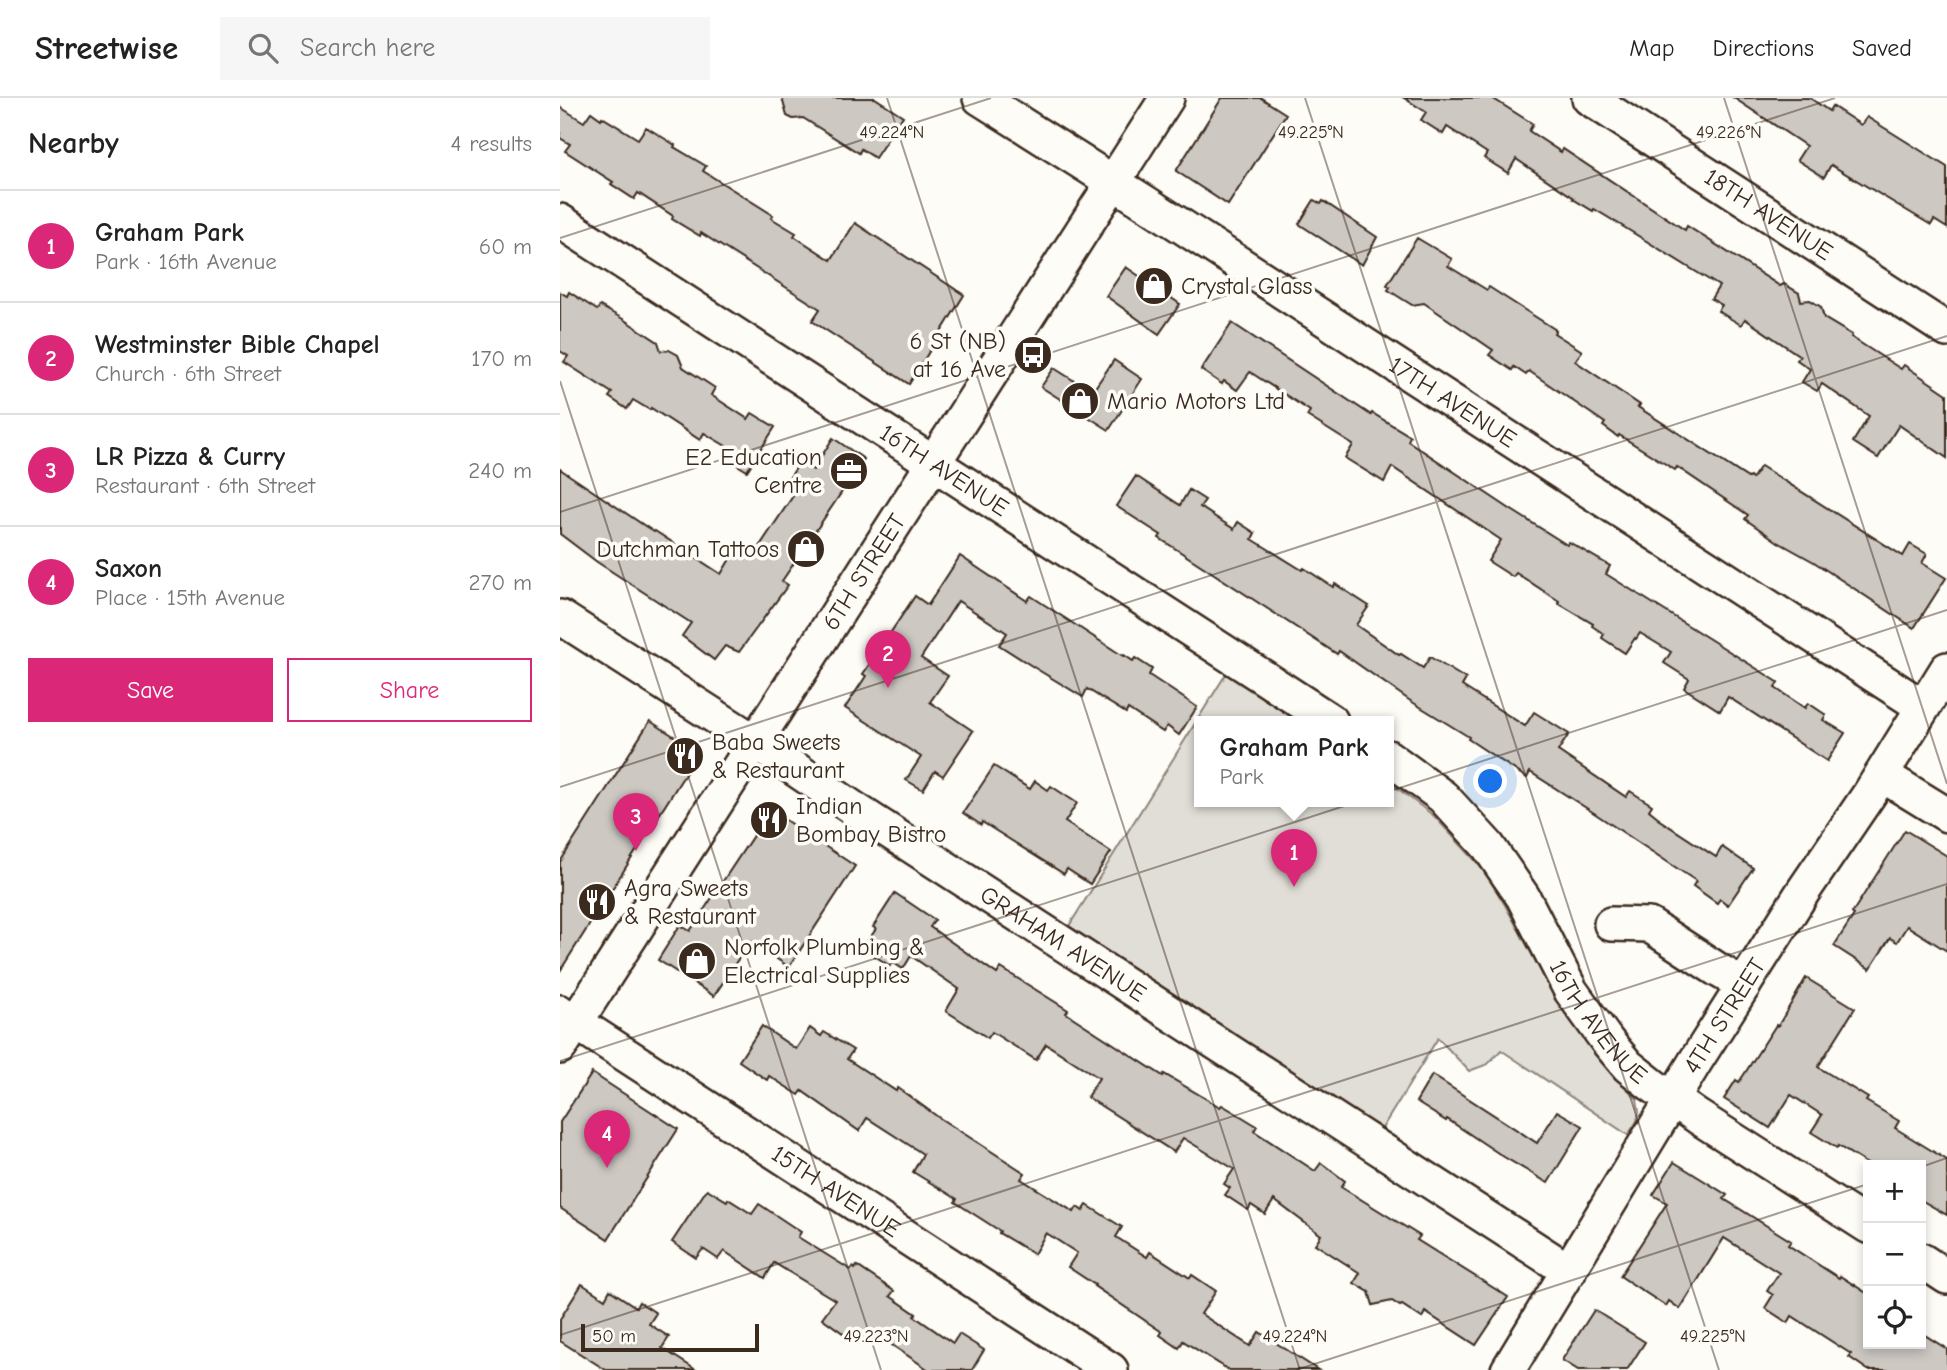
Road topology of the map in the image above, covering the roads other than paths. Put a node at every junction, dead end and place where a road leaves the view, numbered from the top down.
1 (980, 98) edge
2 (1167, 98) edge
3 (1589, 98) edge
4 (1112, 183) junction
5 (560, 220) edge
6 (1947, 330) edge
7 (934, 463) junction
8 (560, 617) edge
9 (1947, 668) edge
10 (1923, 706) junction
11 (1323, 716) edge
12 (755, 742) junction
13 (1394, 761) edge
14 (1882, 775) junction
15 (1947, 815) edge
16 (1611, 924) dead end
17 (1744, 985) junction
18 (565, 1027) edge
19 (1672, 1100) junction
20 (1863, 1223) edge
21 (1926, 1263) edge
22 (1569, 1271) junction
23 (1947, 1277) edge
24 (1111, 1370) edge
25 (1508, 1370) edge

1 - 4 street, 17TH AVENUE
2 - 4 street, 6TH STREET
3 - 6 street, 18TH AVENUE
4 - 7 street, 6TH STREET
4 - 10 street, 17TH AVENUE
5 - 7 street, 16TH AVENUE
7 - 11 street, 16TH AVENUE
7 - 12 street, 6TH STREET
8 - 12 street, GRAHAM AVENUE
9 - 10 street, 4TH STREET
10 - 14 street, 4TH STREET
12 - 18 street, 6TH STREET
12 - 22 street, GRAHAM AVENUE
13 - 19 street, 16TH AVENUE
14 - 15 street
14 - 17 street, 4TH STREET
16 - 17 street
17 - 19 street, 4TH STREET
18 - 24 street, 15TH AVENUE
19 - 20 street, 16TH AVENUE
19 - 22 street, 4TH STREET
21 - 23 street
22 - 25 street, 4TH STREET

